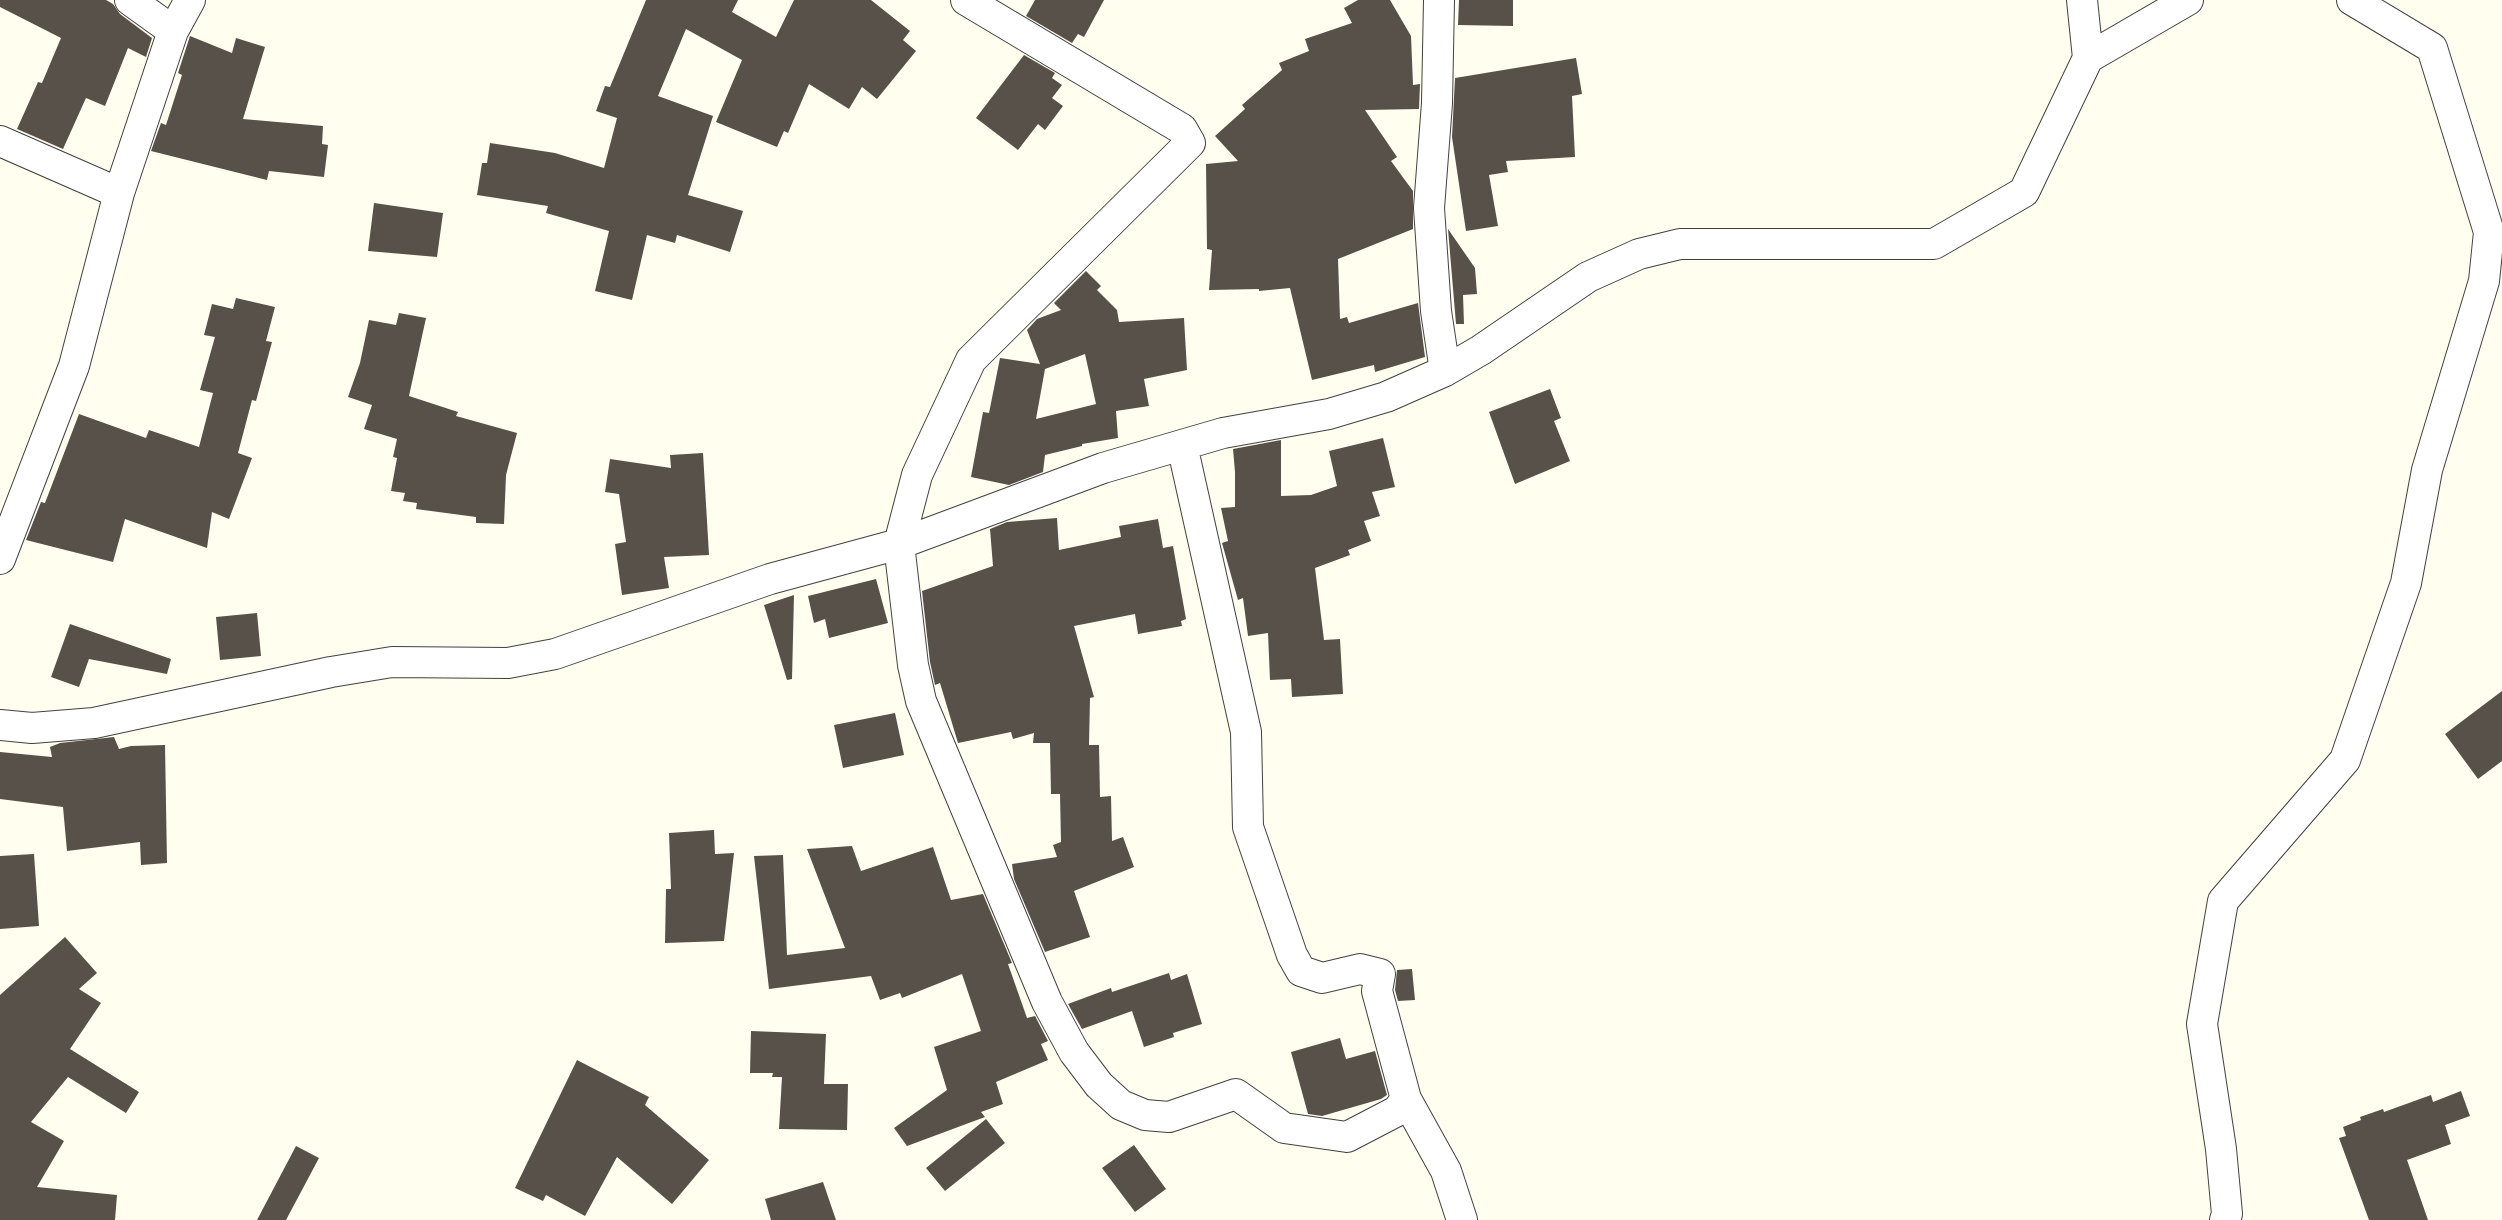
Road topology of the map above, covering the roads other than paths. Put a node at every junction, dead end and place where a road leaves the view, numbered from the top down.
1 (130, 0) edge
2 (190, 0) edge
3 (966, 0) edge
4 (1439, 0) edge
5 (2082, 0) edge
6 (2188, 0) edge
7 (2352, 0) edge
8 (173, 31) junction
9 (2088, 58) junction
10 (0, 141) edge
11 (119, 193) junction
12 (1445, 371) junction
13 (1182, 445) junction
14 (6, 528) edge
15 (899, 544) junction
16 (0, 559) edge
17 (0, 725) edge
18 (1406, 1099) junction
19 (1462, 1220) edge
20 (2225, 1220) edge

1 - 8 street
2 - 8 street
3 - 15 street
4 - 12 street
5 - 9 street
6 - 9 street
7 - 20 street
8 - 11 street
9 - 12 street
10 - 11 street
11 - 14 street
12 - 13 street
13 - 15 street
13 - 18 street
14 - 16 street
15 - 17 street
15 - 18 street
18 - 19 street

